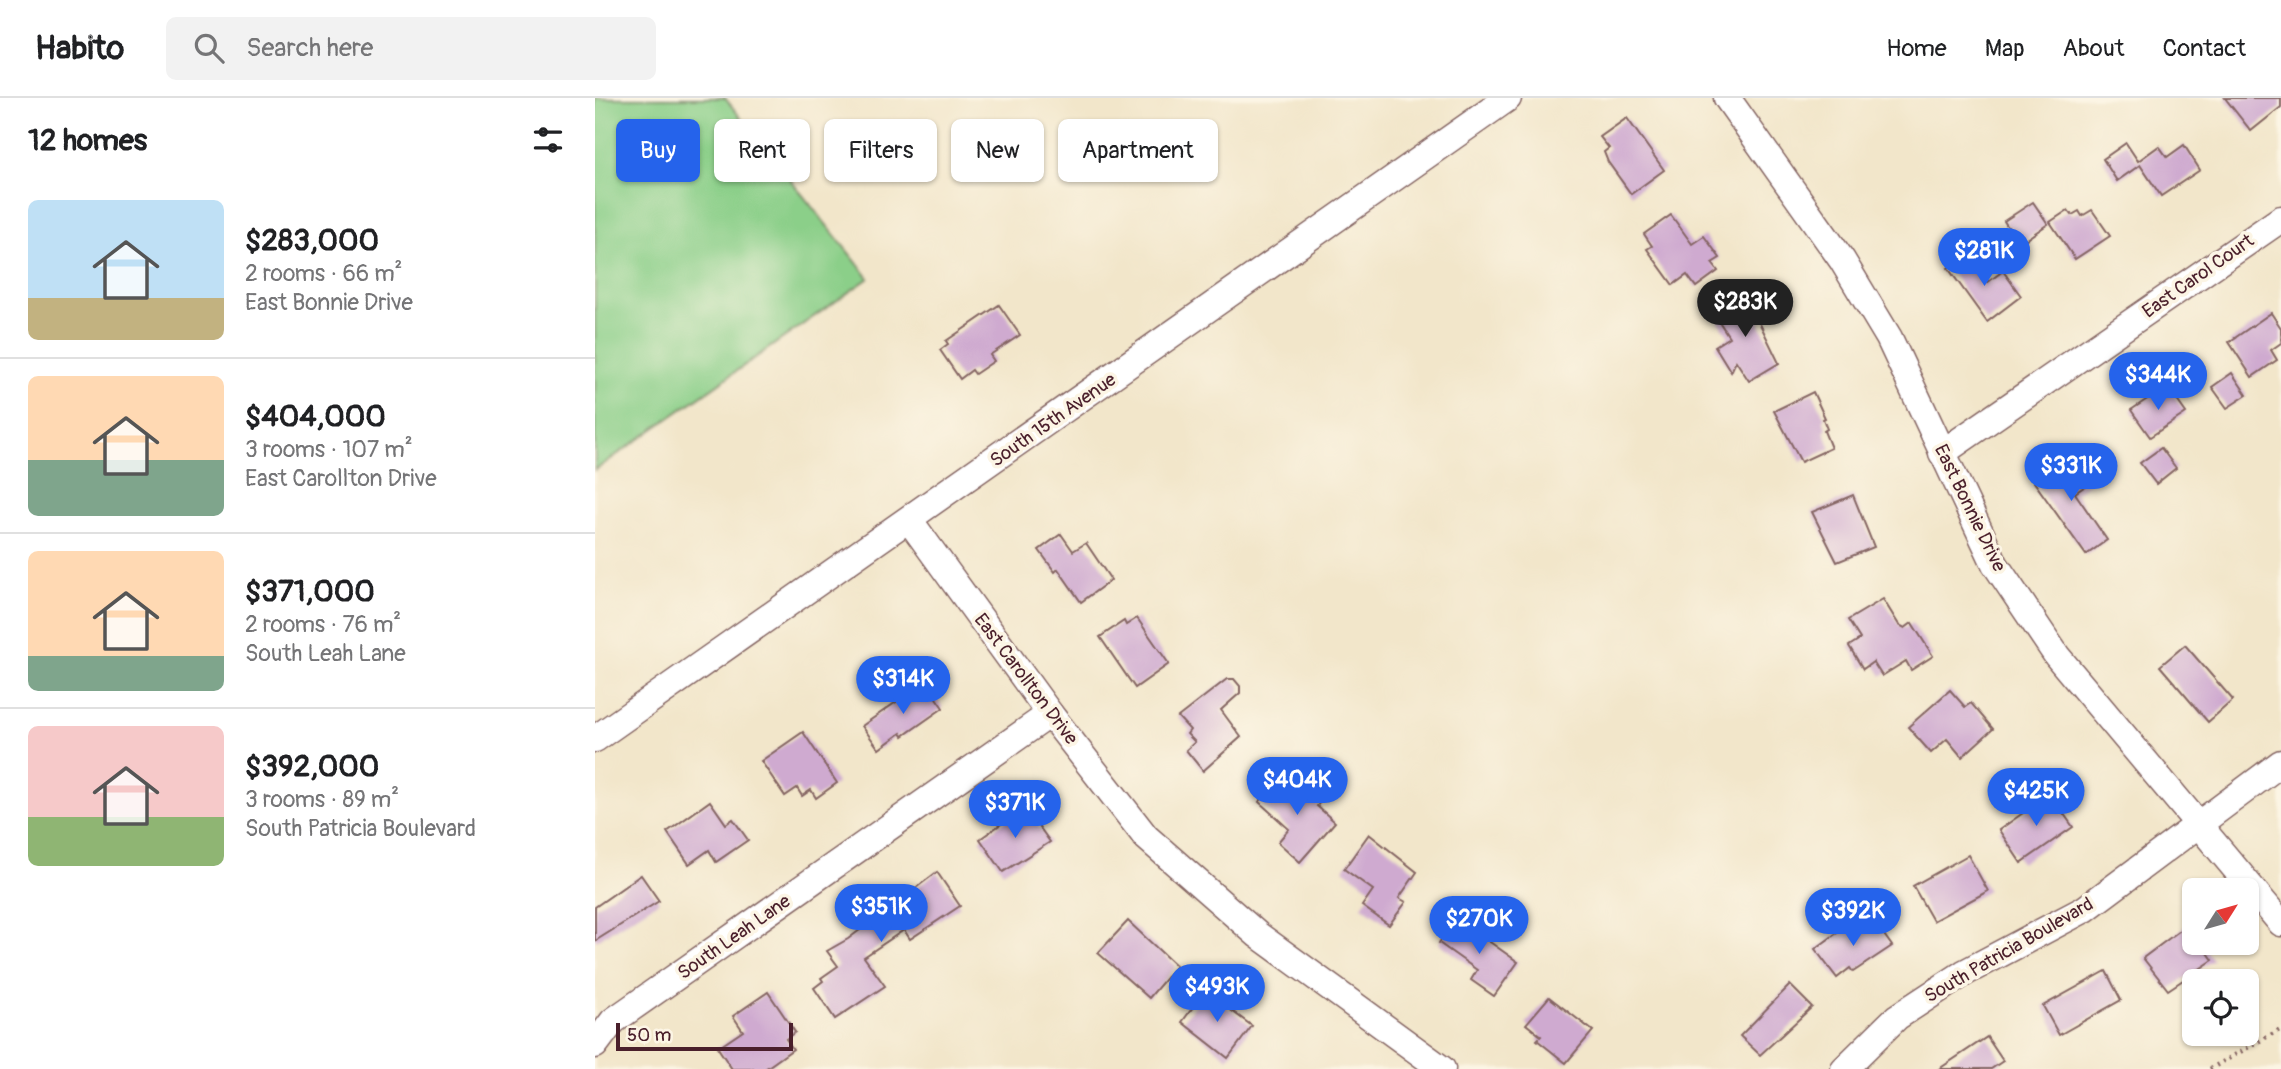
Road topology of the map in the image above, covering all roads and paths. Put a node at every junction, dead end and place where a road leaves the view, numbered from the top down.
1 (1508, 98) edge
2 (1727, 98) edge
3 (2281, 219) edge
4 (1942, 453) junction
5 (910, 521) junction
6 (1051, 714) junction
7 (595, 739) edge
8 (2281, 763) edge
9 (2196, 825) junction
10 (2281, 923) edge
11 (2281, 1029) edge
12 (595, 1045) edge
13 (1442, 1069) edge
14 (1844, 1069) edge
15 (2210, 1069) edge

1 - 5 street, South 15th Avenue
2 - 4 street, East Bonnie Drive
3 - 4 street, East Carol Court
4 - 9 street, East Bonnie Drive
5 - 6 street, East Carollton Drive
5 - 7 street, South 15th Avenue
6 - 12 street, South Leah Lane
6 - 13 street, East Carollton Drive
8 - 9 street, South Patricia Boulevard
9 - 10 street, East Bonnie Drive
9 - 14 street, South Patricia Boulevard
11 - 15 path

